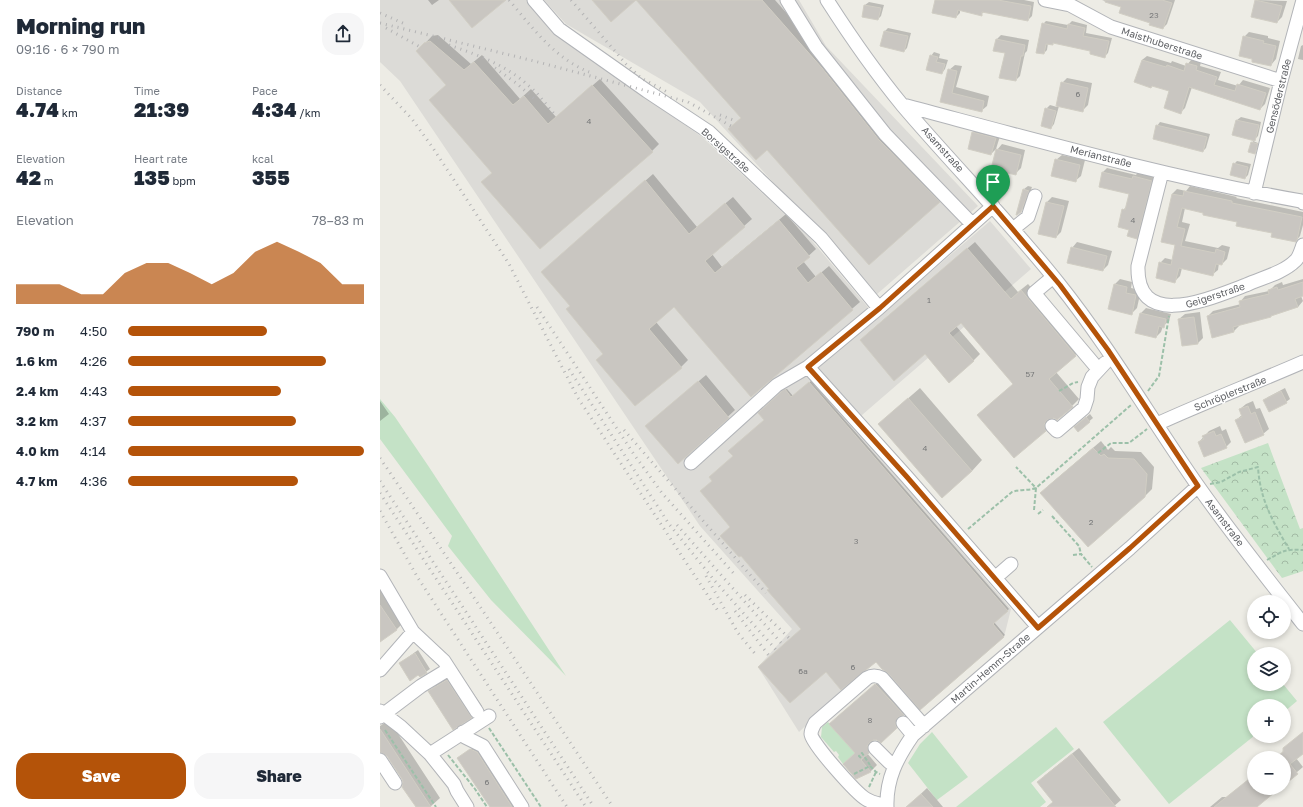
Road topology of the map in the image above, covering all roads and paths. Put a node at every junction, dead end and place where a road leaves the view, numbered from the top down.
1 (534, 0) edge
2 (787, 0) edge
3 (827, 0) edge
4 (1045, 0) edge
5 (1303, 0) edge
6 (1281, 81) junction
7 (903, 105) junction
8 (1162, 172) junction
9 (1254, 193) junction
10 (1035, 196) dead end
11 (1302, 202) edge
12 (993, 206) junction
13 (972, 224) junction
14 (1013, 229) junction
15 (1303, 245) edge
16 (1053, 277) junction
17 (1171, 307) junction
18 (880, 308) junction
19 (1112, 357) junction
20 (1303, 362) edge
21 (808, 367) junction
22 (1098, 369) junction
23 (1091, 380) junction
24 (1149, 390) dead end
25 (1059, 391) dead end
26 (1134, 402) dead end
27 (1157, 424) junction
28 (1052, 426) dead end
29 (1098, 454) dead end
30 (691, 463) dead end
31 (1016, 467) dead end
32 (1204, 485) junction
33 (1036, 488) junction
34 (1034, 510) dead end
35 (1043, 510) dead end
36 (1038, 514) dead end
37 (1052, 516) dead end
38 (959, 537) junction
39 (1289, 549) junction
40 (1303, 550) edge
41 (1081, 554) junction
42 (1073, 555) dead end
43 (1258, 566) junction
44 (1014, 567) dead end
45 (1098, 575) junction
46 (380, 576) edge
47 (998, 581) junction
48 (1303, 624) edge
49 (1038, 628) junction
50 (413, 632) junction
51 (449, 669) junction
52 (380, 670) edge
53 (483, 716) junction
54 (382, 717) edge
55 (903, 723) dead end
56 (924, 726) junction
57 (462, 732) junction
58 (913, 735) junction
59 (441, 746) junction
60 (875, 748) dead end
61 (430, 754) junction
62 (861, 758) dead end
63 (380, 760) edge
64 (870, 766) junction
65 (894, 766) junction
66 (853, 774) dead end
67 (395, 783) dead end
68 (457, 791) junction
69 (867, 791) dead end
70 (887, 806) edge
71 (436, 807) edge
72 (457, 807) edge
73 (467, 807) edge
74 (487, 807) edge
75 (522, 807) edge
76 (541, 807) edge

1 - 18 street, Borsigstraße
2 - 13 street
3 - 7 street, Asamstraße
4 - 6 street, Maisthuberstraße
5 - 6 street, Gensöderstraße
6 - 9 street, Gensöderstraße
7 - 8 street, Merianstraße
7 - 12 street, Asamstraße
8 - 9 street, Merianstraße
8 - 17 street, Geigerstraße
9 - 11 street, Merianstraße
10 - 14 street
12 - 13 street
12 - 14 street, Asamstraße
13 - 18 street
14 - 16 street, Asamstraße
15 - 17 street, Geigerstraße
16 - 19 street, Asamstraße
16 - 22 street
17 - 24 path
18 - 21 street
19 - 22 street
19 - 27 street, Asamstraße
20 - 27 street, Schröplerstraße
21 - 30 street
21 - 38 street
22 - 23 street
23 - 25 path
23 - 28 street
26 - 33 path
27 - 29 path
27 - 32 street, Asamstraße
31 - 33 path
32 - 39 path
32 - 43 street, Asamstraße
32 - 45 street, Martin-Hemm-Straße
33 - 34 path
33 - 38 path
35 - 36 path
37 - 41 path
38 - 47 street
39 - 40 path
39 - 43 path
41 - 42 path
41 - 45 path
43 - 48 street, Asamstraße
44 - 47 street
45 - 49 street, Martin-Hemm-Straße
46 - 50 street
47 - 49 street
49 - 56 street, Martin-Hemm-Straße
50 - 51 street
50 - 52 street
51 - 53 street
51 - 54 street
53 - 57 street
53 - 76 path
54 - 61 street
54 - 71 path
55 - 58 street
56 - 58 street, Martin-Hemm-Straße
56 - 70 street
57 - 59 street
57 - 75 street
58 - 65 street, Martin-Hemm-Straße
59 - 61 street
59 - 74 path
60 - 65 street
61 - 68 street
62 - 64 path
63 - 67 street
64 - 66 path
64 - 69 path
65 - 70 street, Martin-Hemm-Straße
68 - 72 street
68 - 73 street

